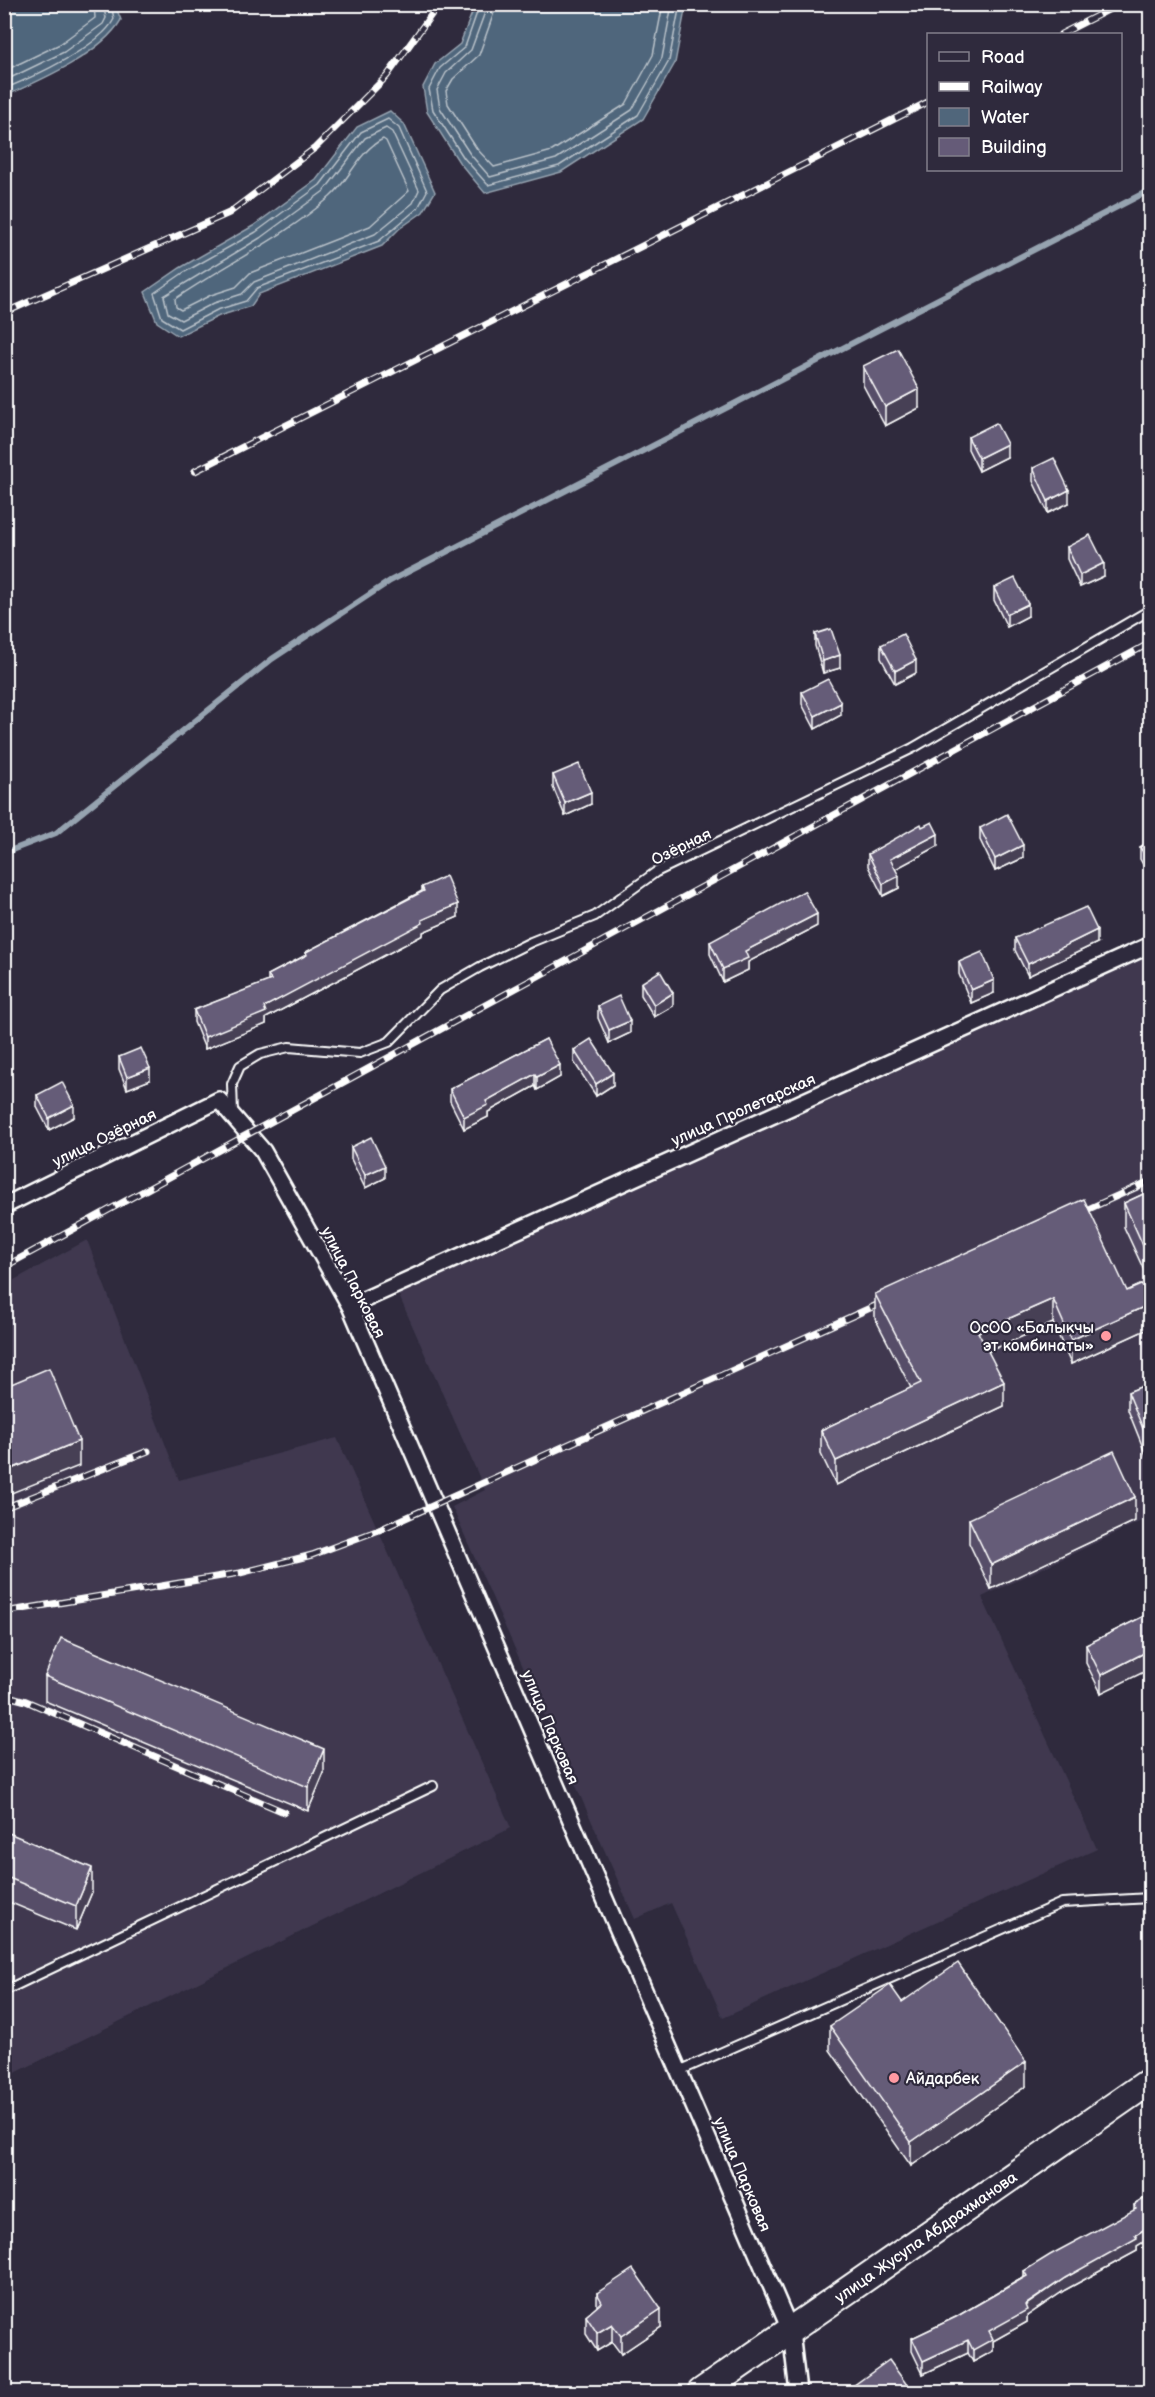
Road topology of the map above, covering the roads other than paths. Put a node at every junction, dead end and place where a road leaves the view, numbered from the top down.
1 (1150, 610) edge
2 (1150, 945) edge
3 (219, 1101) joint
4 (233, 1117) junction
5 (4, 1206) edge
6 (350, 1306) junction
7 (433, 1786) dead end
8 (1150, 1898) edge
9 (4, 1991) edge
10 (679, 2071) junction
11 (1150, 2081) edge
12 (791, 2332) junction
13 (701, 2392) edge
14 (798, 2392) edge

1 - 4 lane, Озёрная
2 - 6 street, улица Пролетарская
3 - 4 street, улица Парковая
3 - 5 street, улица Озёрная
4 - 6 street, улица Парковая
6 - 10 street, улица Парковая
7 - 9 lane
8 - 10 lane
10 - 12 street, улица Парковая
11 - 12 highway, улица Жусупа Абдрахманова
12 - 13 highway, улица Жусупа Абдрахманова
12 - 14 street, улица Парковая

